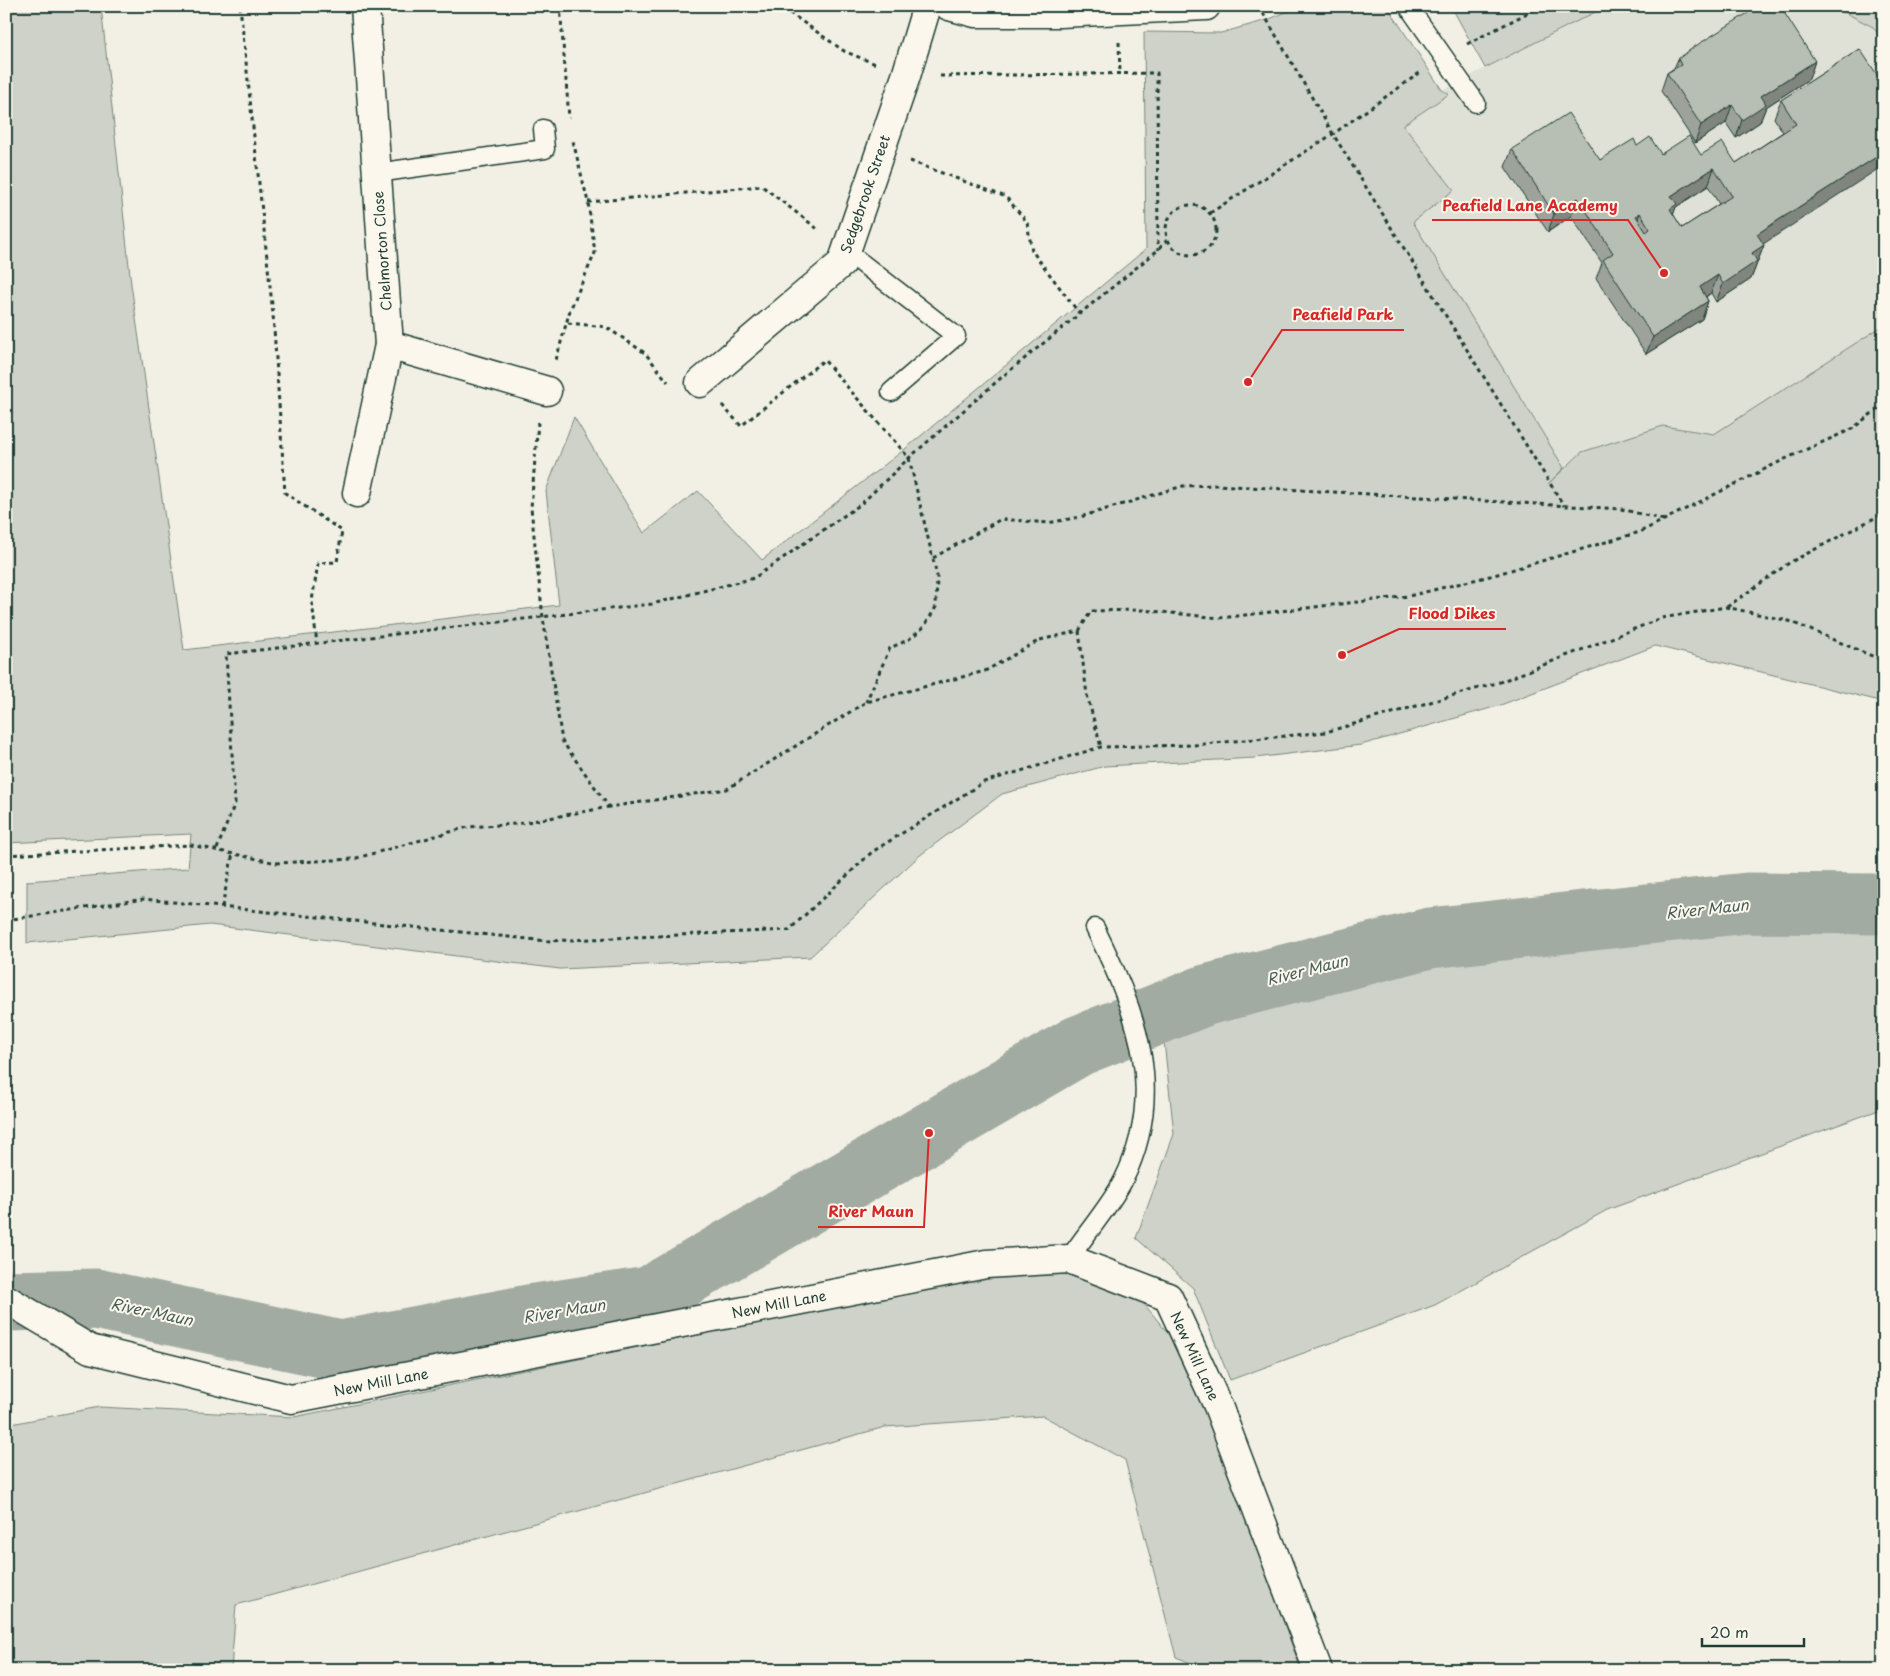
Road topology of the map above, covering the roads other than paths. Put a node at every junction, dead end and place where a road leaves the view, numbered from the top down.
1 (365, 6) edge
2 (928, 6) edge
3 (949, 6) edge
4 (1206, 6) edge
5 (1408, 6) edge
6 (1476, 103) dead end
7 (543, 129) dead end
8 (377, 173) junction
9 (846, 251) junction
10 (388, 346) junction
11 (700, 383) road end
12 (546, 391) road end
13 (891, 392) dead end
14 (357, 493) dead end
15 (1095, 928) dead end
16 (1069, 1259) junction
17 (6, 1299) edge
18 (1318, 1670) edge

1 - 8 street, Chelmorton Close
2 - 9 street, Sedgebrook Street
3 - 4 street
5 - 6 lane
7 - 8 lane
8 - 10 street, Chelmorton Close
9 - 11 street, Sedgebrook Street
9 - 13 lane
10 - 12 street
10 - 14 street, Chelmorton Close
15 - 16 lane
16 - 17 street, New Mill Lane
16 - 18 street, New Mill Lane

